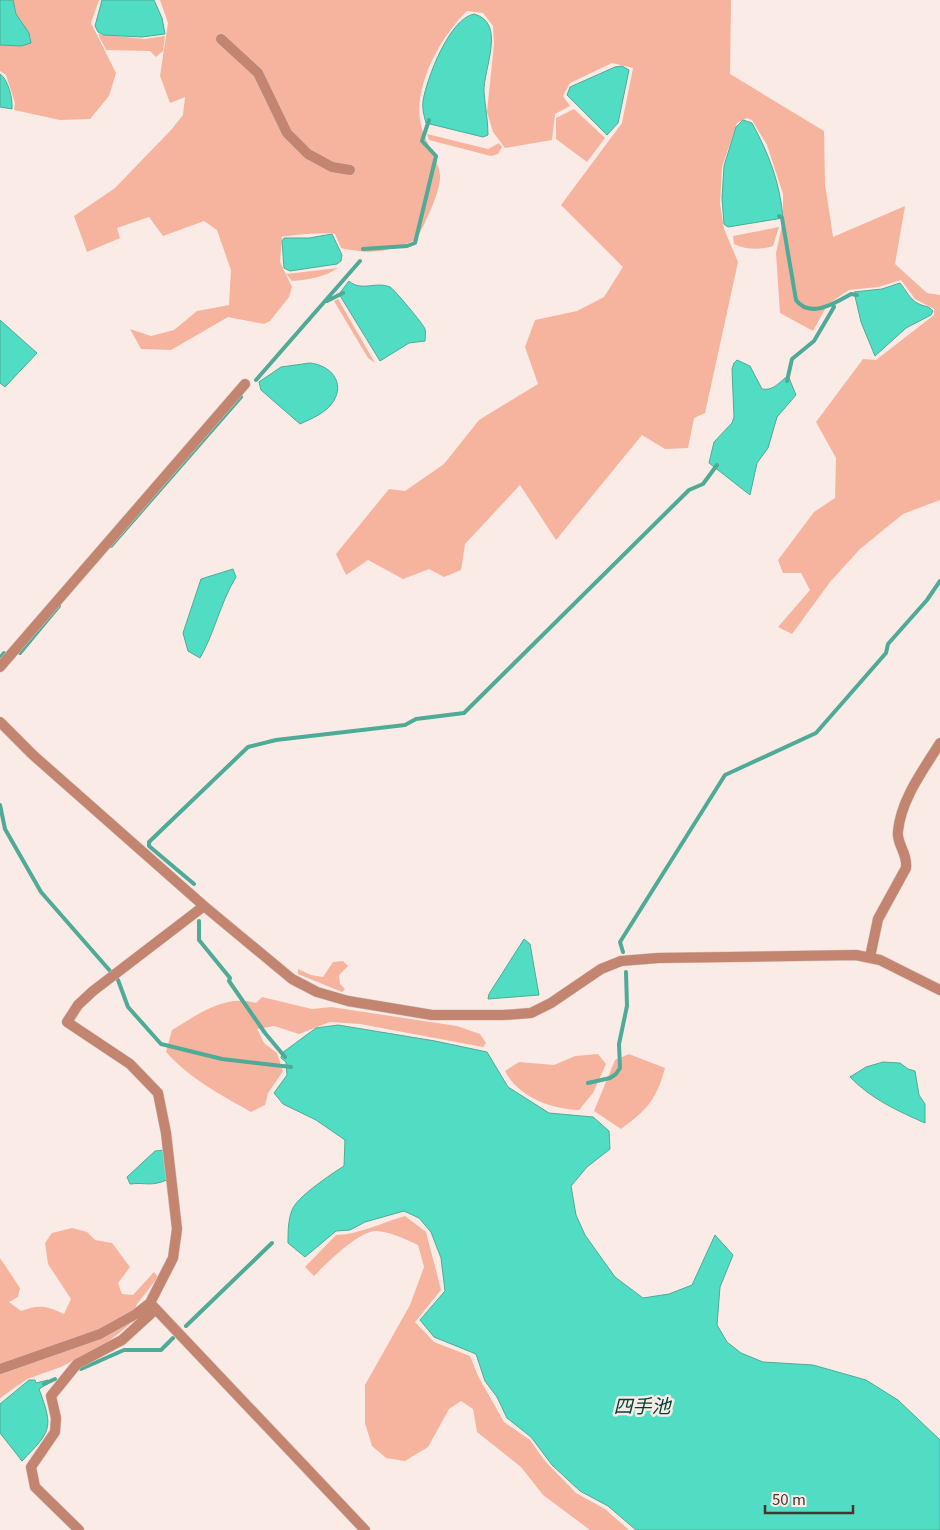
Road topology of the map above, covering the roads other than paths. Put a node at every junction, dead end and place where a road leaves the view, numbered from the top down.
1 (221, 39) dead end
2 (350, 170) dead end
3 (245, 384) dead end
4 (0, 668) edge
5 (0, 722) edge
6 (940, 743) edge
7 (204, 906) junction
8 (870, 957) junction
9 (940, 990) edge
10 (153, 1306) junction
11 (0, 1369) edge
12 (80, 1530) edge
13 (365, 1530) edge

1 - 2 street
3 - 4 street
5 - 7 street
6 - 8 street
7 - 8 street
7 - 10 street
8 - 9 street
10 - 11 street
10 - 12 street
10 - 13 street

